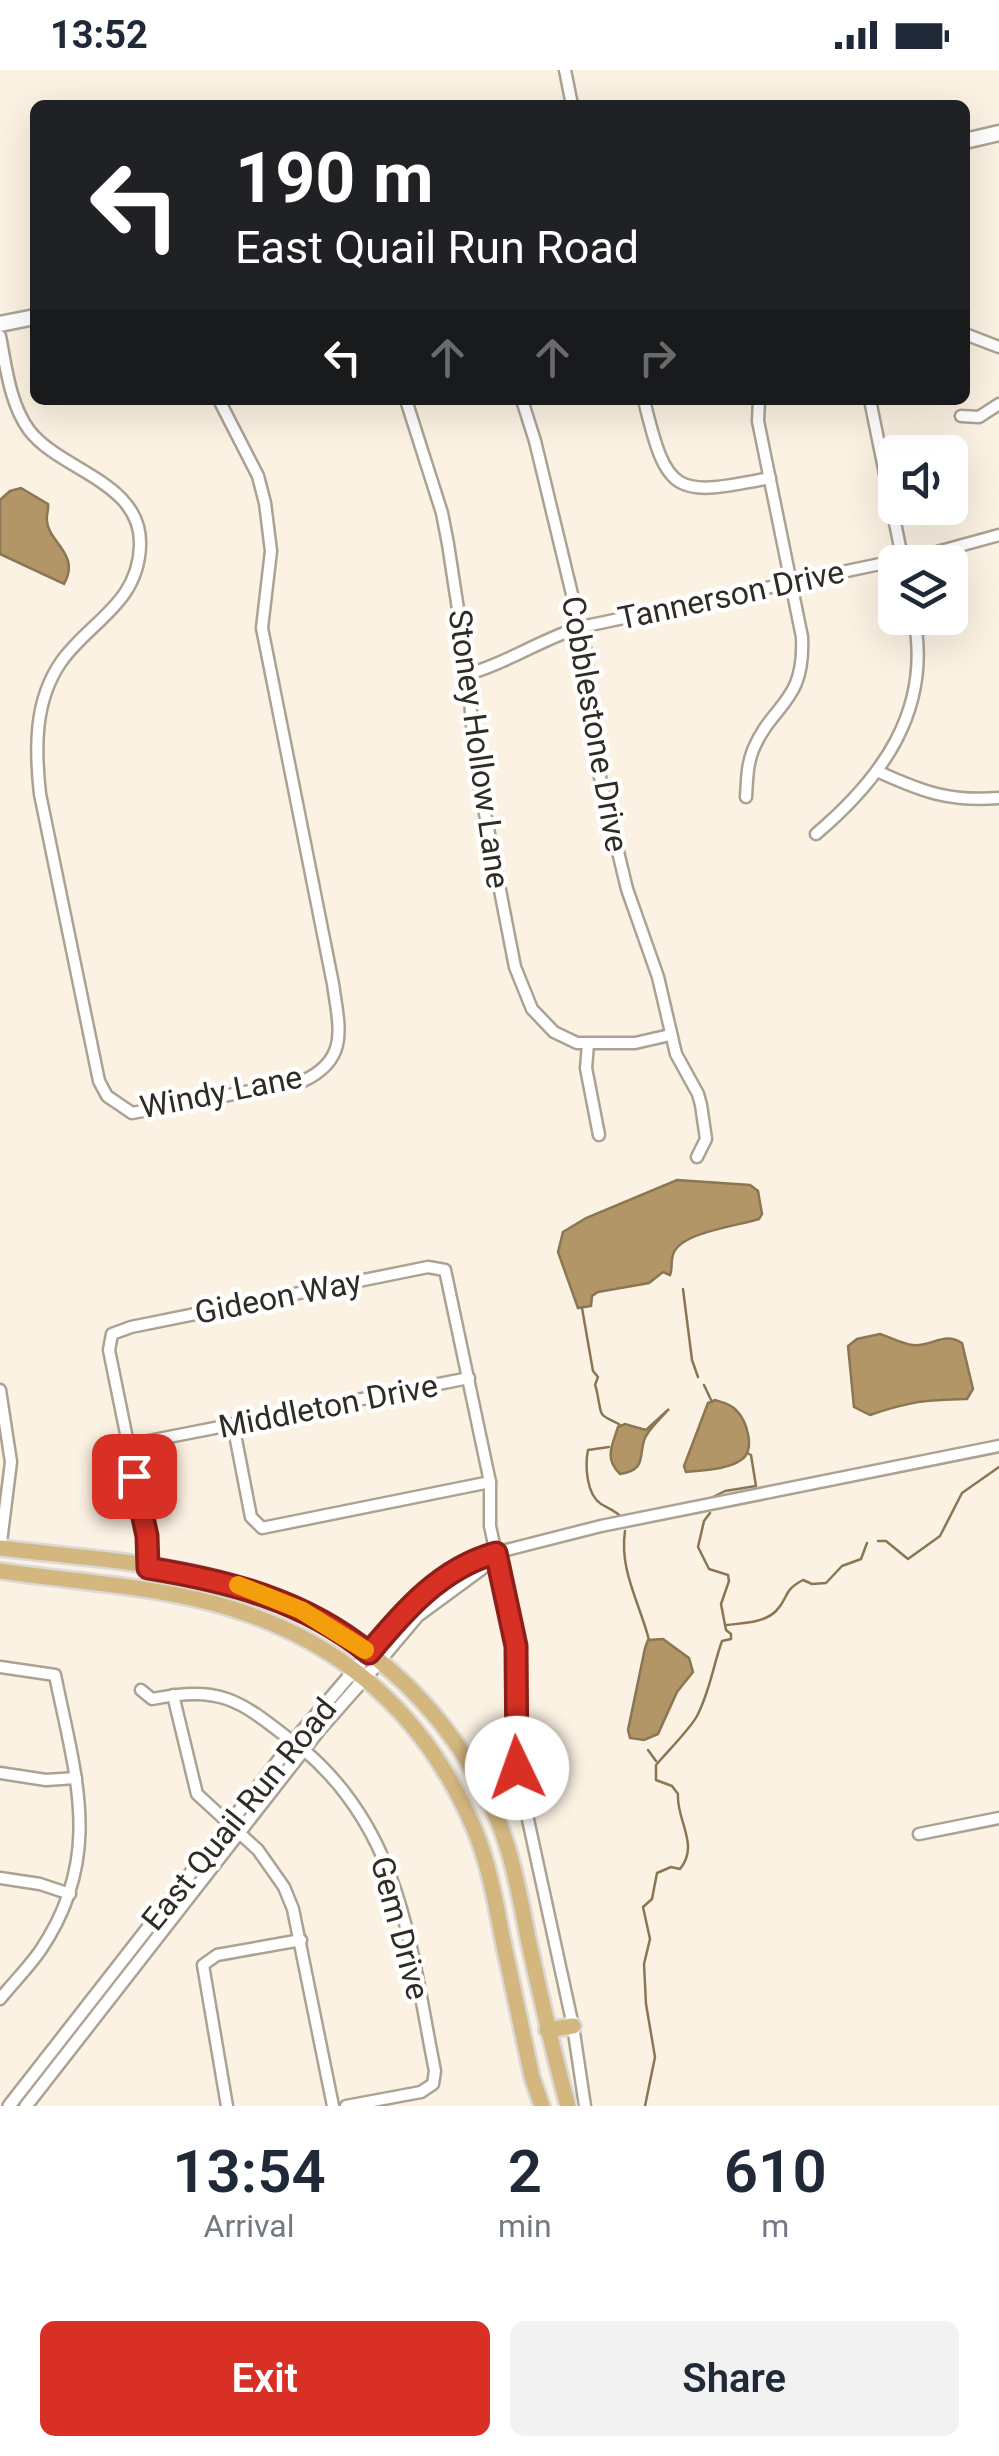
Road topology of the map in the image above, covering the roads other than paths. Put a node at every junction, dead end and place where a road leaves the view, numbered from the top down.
1 (566, 70) edge
2 (571, 100) edge
3 (999, 133) edge
4 (970, 140) edge
5 (30, 318) edge
6 (0, 324) edge
7 (0, 336) edge
8 (970, 336) edge
9 (999, 347) edge
10 (999, 404) edge
11 (222, 405) edge
12 (408, 405) edge
13 (524, 405) edge
14 (645, 405) edge
15 (759, 405) edge
16 (871, 405) edge
17 (961, 416) dead end
18 (770, 478) junction
19 (999, 534) edge
20 (899, 545) edge
21 (968, 545) edge
22 (878, 566) edge
23 (790, 582) junction
24 (580, 627) junction
25 (917, 635) edge
26 (468, 674) junction
27 (879, 772) junction
28 (746, 797) dead end
29 (999, 798) edge
30 (816, 834) dead end
31 (670, 1035) junction
32 (588, 1044) junction
33 (598, 1135) dead end
34 (698, 1157) dead end
35 (469, 1378) junction
36 (0, 1390) edge
37 (233, 1424) junction
38 (128, 1445) junction
39 (999, 1446) edge
40 (490, 1482) junction
41 (0, 1548) edge
42 (496, 1553) junction
43 (148, 1568) junction
44 (0, 1571) edge
45 (374, 1657) junction
46 (0, 1667) edge
47 (361, 1674) junction
48 (140, 1690) dead end
49 (173, 1695) junction
50 (298, 1746) junction
51 (0, 1773) edge
52 (76, 1778) junction
53 (999, 1818) edge
54 (235, 1828) junction
55 (920, 1834) dead end
56 (0, 1878) edge
57 (70, 1894) junction
58 (301, 1940) junction
59 (0, 1999) edge
60 (573, 2026) junction
61 (548, 2030) junction
62 (9, 2106) edge
63 (26, 2106) edge
64 (226, 2106) edge
65 (333, 2106) edge
66 (346, 2106) edge
67 (542, 2106) edge
68 (568, 2106) edge
69 (585, 2106) edge

1 - 2 street
3 - 4 main road
5 - 6 main road
7 - 11 street, Windy Lane
8 - 9 street
10 - 17 street
12 - 26 street, Stoney Hollow Lane
13 - 24 street, Cobblestone Drive
14 - 18 street
15 - 18 street
16 - 20 street
18 - 23 street
19 - 21 street, Tannerson Drive
22 - 23 street, Tannerson Drive
23 - 24 street, Tannerson Drive
23 - 28 street
24 - 26 street, Tannerson Drive
24 - 31 street, Cobblestone Drive
25 - 27 street
26 - 32 street, Stoney Hollow Lane
27 - 29 street
27 - 30 street
31 - 32 street, Stoney Hollow Lane
31 - 34 street, Cobblestone Drive
32 - 33 street
35 - 37 street, Middleton Drive
35 - 38 street, Gideon Way
35 - 40 street
36 - 41 street
37 - 38 street, Middleton Drive
37 - 40 street
38 - 43 street
39 - 42 street, East Quail Run Road
40 - 42 street
41 - 43 main road
42 - 45 street, East Quail Run Road
42 - 60 street
43 - 45 main road
44 - 47 main road
45 - 47 street, East Quail Run Road
45 - 61 main road
46 - 52 street
47 - 50 street, East Quail Run Road
47 - 67 main road
48 - 49 street, Gem Drive
49 - 50 street, Gem Drive
49 - 54 street
50 - 54 street, East Quail Run Road
50 - 66 street, Gem Drive
51 - 52 street
52 - 57 street
53 - 55 street
54 - 58 street
54 - 62 street, East Quail Run Road
54 - 63 street, East Quail Run Road
56 - 57 street
57 - 59 street
58 - 64 street
58 - 65 street
60 - 61 main road
60 - 69 street
61 - 68 main road

